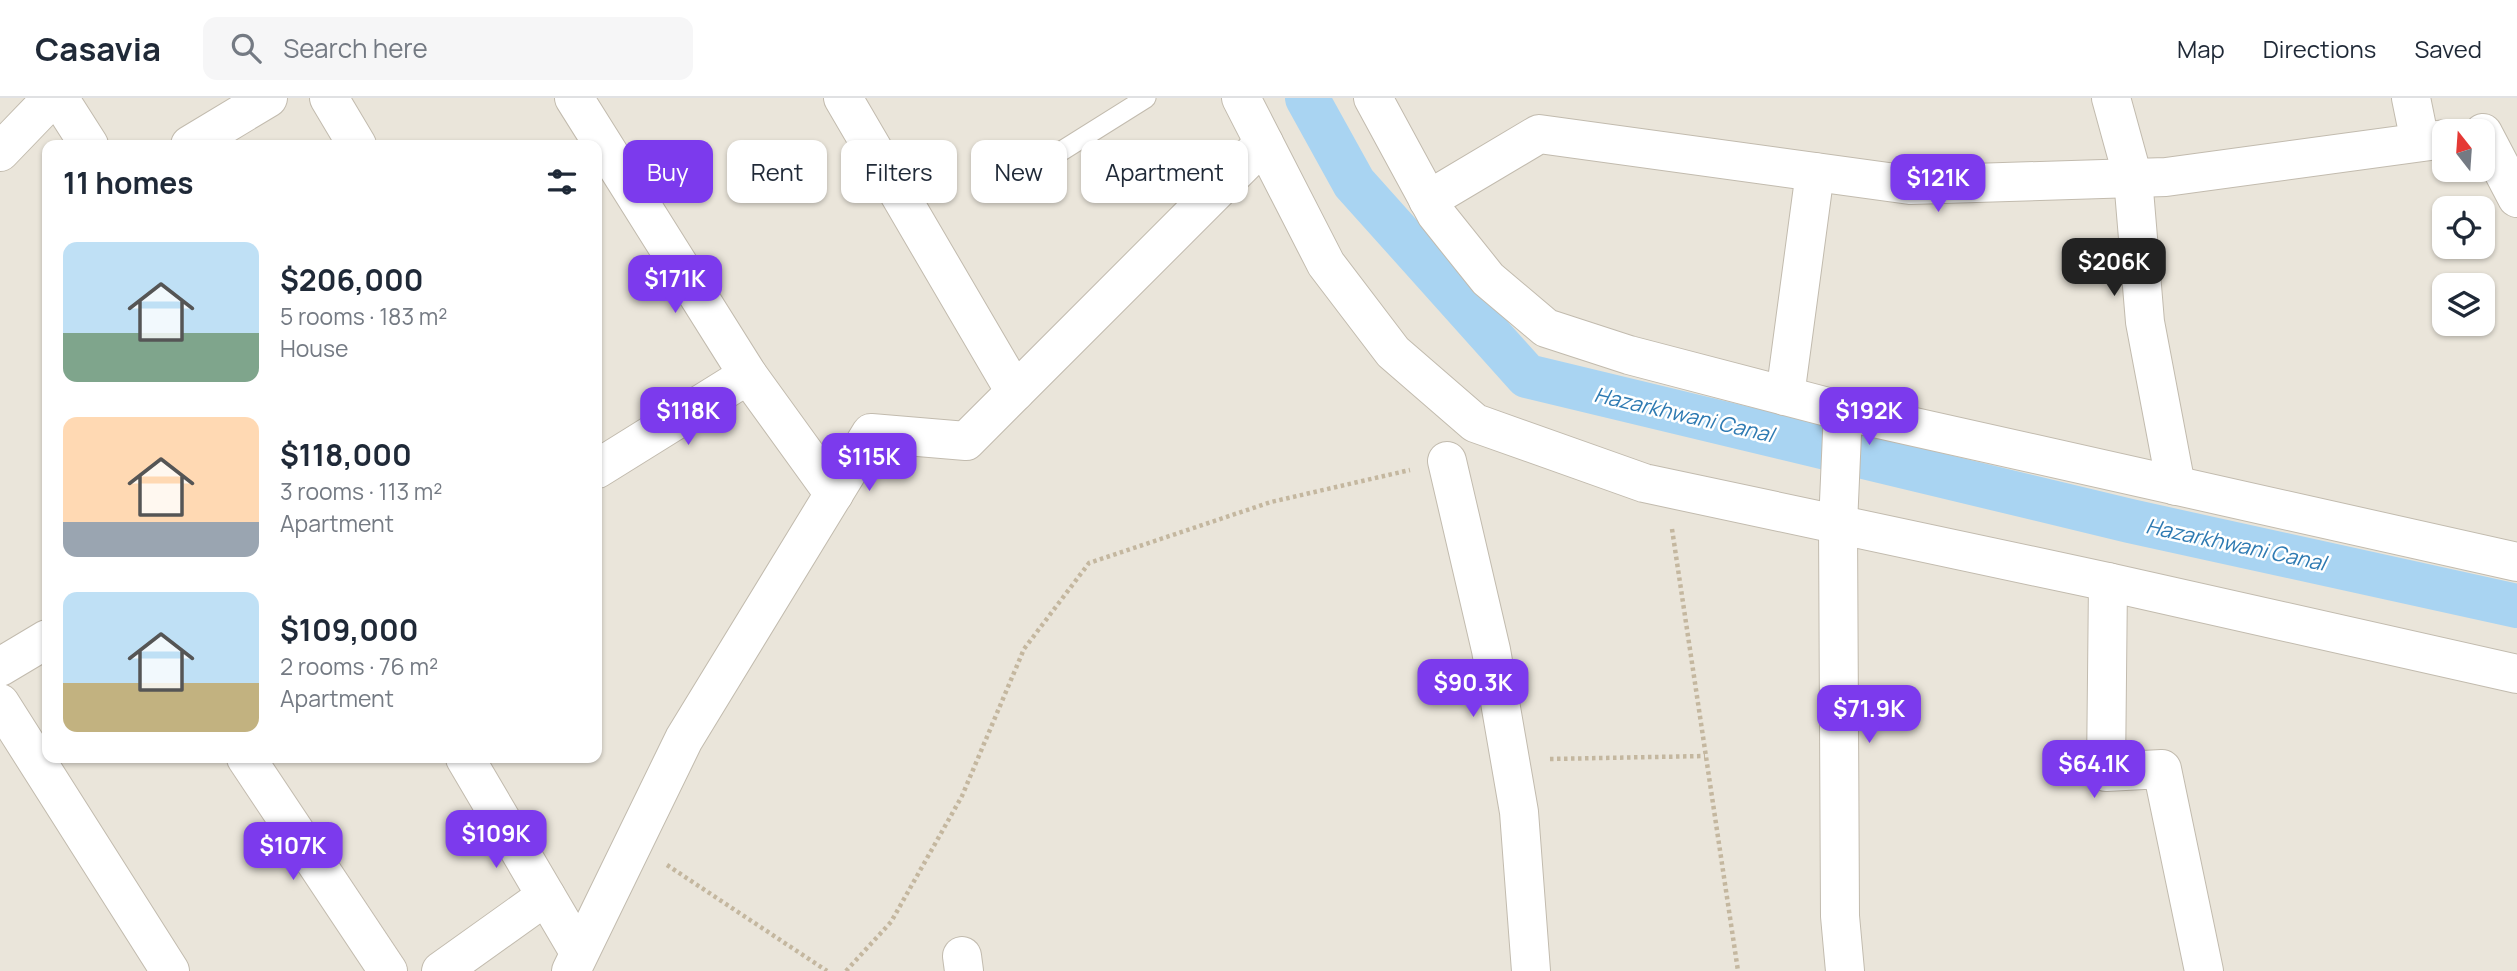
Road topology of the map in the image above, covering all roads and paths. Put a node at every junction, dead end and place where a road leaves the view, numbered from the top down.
1 (52, 98) edge
2 (59, 98) edge
3 (268, 98) edge
4 (328, 98) edge
5 (574, 98) edge
6 (842, 98) edge
7 (1146, 98) edge
8 (1241, 98) edge
9 (1373, 98) edge
10 (2111, 98) edge
11 (2410, 98) edge
12 (86, 140) edge
13 (198, 140) edge
14 (354, 140) edge
15 (600, 140) edge
16 (2432, 141) edge
17 (1264, 142) junction
18 (602, 143) edge
19 (1067, 148) edge
20 (0, 152) edge
21 (2496, 158) edge
22 (1815, 172) junction
23 (2133, 178) junction
24 (2517, 198) edge
25 (1428, 200) junction
26 (748, 375) junction
27 (1015, 392) junction
28 (1785, 396) junction
29 (1843, 413) junction
30 (1447, 461) joint
31 (602, 466) edge
32 (2176, 486) junction
33 (1666, 488) junction
34 (834, 494) junction
35 (1838, 523) junction
36 (2517, 562) edge
37 (2108, 582) junction
38 (42, 642) edge
39 (0, 667) edge
40 (2517, 674) edge
41 (0, 703) edge
42 (1705, 756) junction
43 (1510, 760) junction
44 (249, 763) edge
45 (468, 763) edge
46 (633, 842) junction
47 (546, 896) junction
48 (575, 962) edge
49 (170, 971) edge
50 (388, 971) edge
51 (441, 971) edge
52 (827, 971) edge
53 (846, 971) edge
54 (1531, 971) edge
55 (1738, 971) edge
56 (1845, 971) edge
57 (2204, 971) edge

1 - 20 street
2 - 12 street
3 - 13 street
4 - 14 street
5 - 15 street
6 - 27 street
7 - 19 lane
8 - 17 street
9 - 25 street
10 - 23 street
11 - 16 street
16 - 23 street
17 - 27 street
17 - 33 street
18 - 26 street
21 - 24 street
22 - 23 street
22 - 25 street
22 - 28 street
23 - 32 street
25 - 28 street
26 - 31 street
26 - 34 street
27 - 34 street
28 - 29 street
29 - 32 street
29 - 35 street
30 - 43 street
30 - 53 path
32 - 36 street
33 - 35 street
33 - 42 path
34 - 46 street
35 - 37 street
35 - 56 street
37 - 40 street
37 - 57 street
38 - 39 street
41 - 49 street
42 - 43 path
42 - 55 path
43 - 54 street
44 - 50 street
45 - 47 street
46 - 48 street
46 - 52 path
47 - 48 street
47 - 51 street

